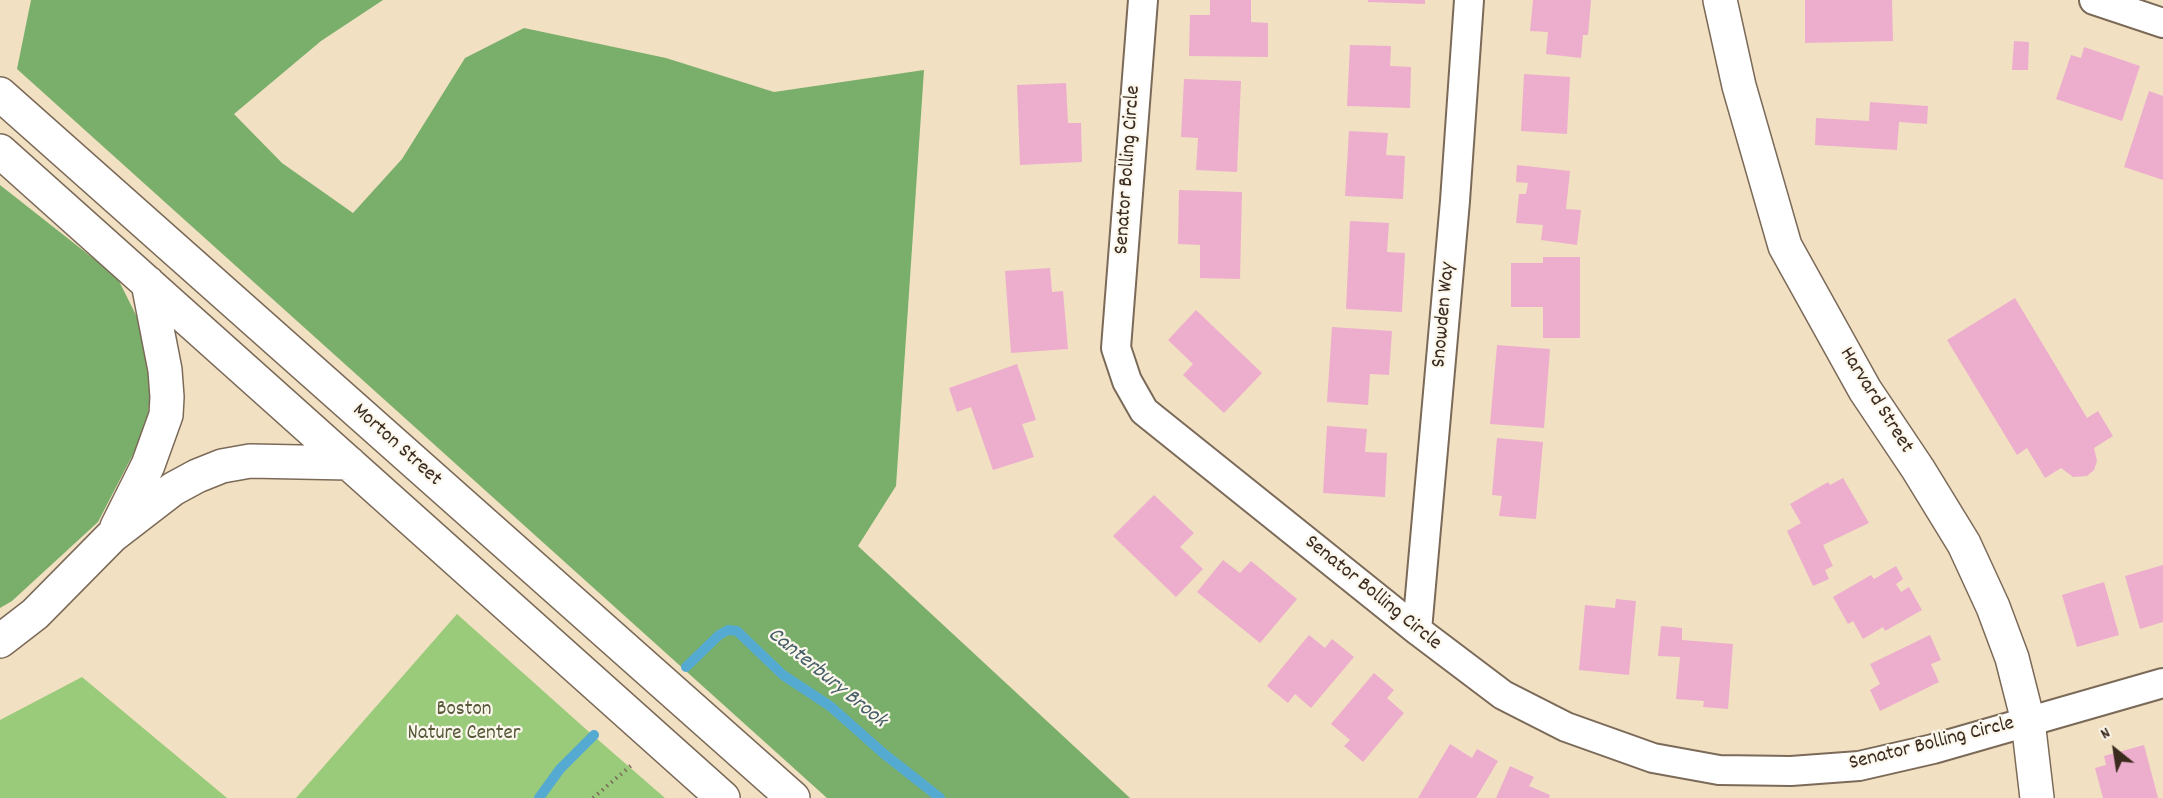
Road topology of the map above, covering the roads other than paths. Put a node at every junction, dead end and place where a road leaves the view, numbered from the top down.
1 (1143, 0) edge
2 (1469, 0) edge
3 (1720, 0) edge
4 (2094, 0) edge
5 (2163, 23) edge
6 (0, 93) edge
7 (0, 151) edge
8 (148, 283) junction
9 (349, 463) junction
10 (112, 536) junction
11 (1417, 630) junction
12 (0, 641) edge
13 (2163, 683) edge
14 (2028, 722) junction
15 (723, 798) edge
16 (793, 798) edge
17 (2037, 798) edge

1 - 11 street, Senator Bolling Circle
2 - 11 street, Snowden Way
3 - 14 main road, Harvard Street
4 - 5 street
6 - 16 main road, Morton Street
7 - 8 main road, Morton Street
8 - 9 main road, Morton Street
8 - 10 main road
9 - 10 main road
9 - 15 main road, Morton Street
10 - 12 main road
11 - 14 street, Senator Bolling Circle
13 - 14 street, Senator Bolling Circle
14 - 17 main road, Harvard Street

